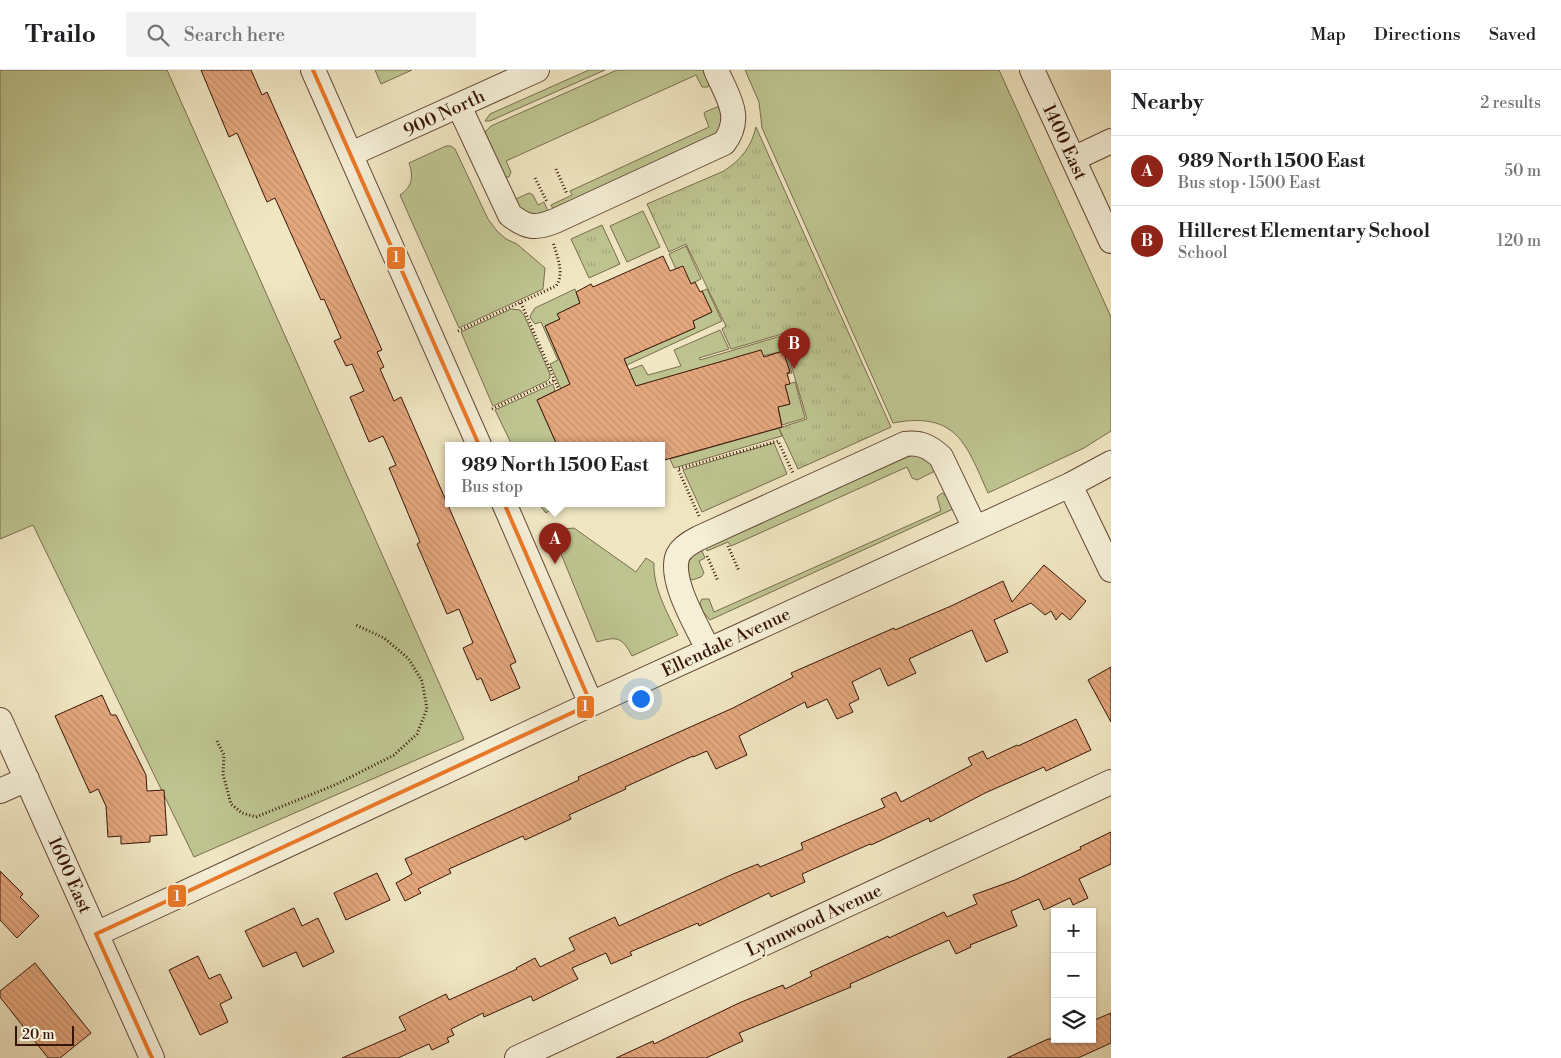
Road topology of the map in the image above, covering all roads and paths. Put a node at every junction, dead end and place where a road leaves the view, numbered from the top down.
1 (313, 70) edge
2 (537, 70) edge
3 (716, 70) edge
4 (1032, 70) edge
5 (459, 106) junction
6 (1111, 141) edge
7 (351, 154) junction
8 (1073, 159) junction
9 (556, 169) dead end
10 (535, 178) dead end
11 (567, 194) dead end
12 (547, 203) dead end
13 (552, 240) dead end
14 (1111, 241) edge
15 (521, 303) junction
16 (458, 331) dead end
17 (555, 380) junction
18 (559, 390) dead end
19 (492, 409) dead end
20 (478, 442) edge
21 (1111, 463) edge
22 (794, 476) dead end
23 (1070, 485) junction
24 (506, 507) edge
25 (700, 518) dead end
26 (975, 528) junction
27 (728, 545) dead end
28 (706, 554) dead end
29 (1111, 570) edge
30 (739, 571) dead end
31 (718, 581) dead end
32 (356, 626) dead end
33 (708, 650) junction
34 (591, 704) junction
35 (0, 720) edge
36 (217, 741) dead end
37 (27, 779) junction
38 (1111, 782) edge
39 (0, 791) edge
40 (96, 934) junction
41 (152, 1058) edge
42 (517, 1058) edge

1 - 7 street
2 - 5 street, 900 North
3 - 5 street
4 - 8 street, 1400 East
5 - 7 street, 900 North
6 - 8 street
7 - 20 street
8 - 14 street, 1400 East
9 - 11 path
10 - 12 path
13 - 15 path
15 - 16 path
15 - 17 path
17 - 18 path
17 - 19 path
21 - 23 street, Ellendale Avenue
22 - 25 path
23 - 26 street, Ellendale Avenue
23 - 29 street
24 - 34 street
26 - 33 street, Ellendale Avenue
26 - 33 street
27 - 30 path
28 - 31 path
32 - 36 path
33 - 34 street, Ellendale Avenue
34 - 40 street, Ellendale Avenue
35 - 37 street, 1600 East
37 - 39 street
37 - 40 street, 1600 East
38 - 42 street, Lynnwood Avenue
40 - 41 street, 1600 East

